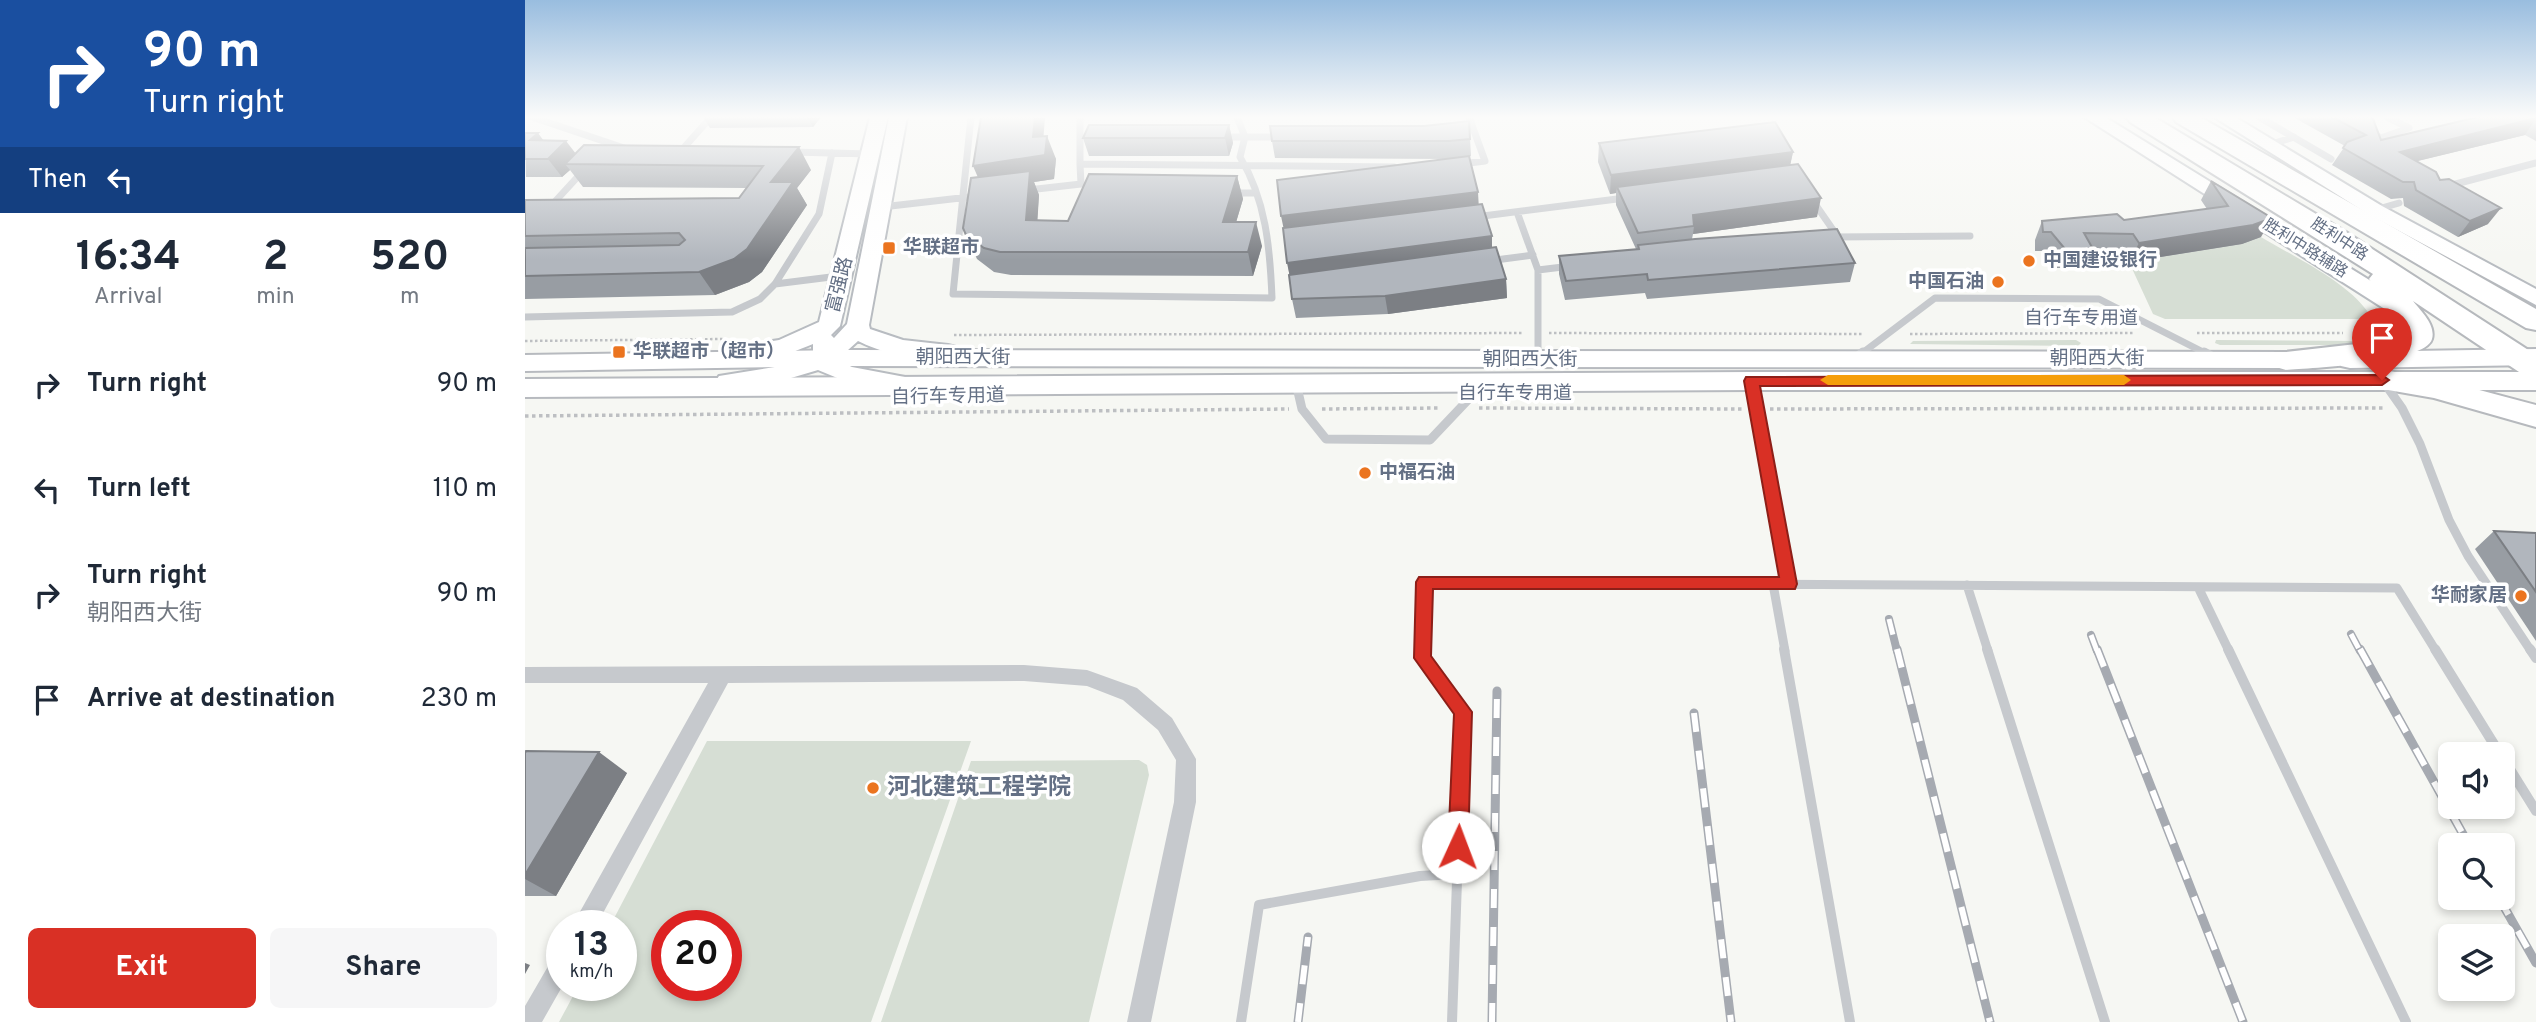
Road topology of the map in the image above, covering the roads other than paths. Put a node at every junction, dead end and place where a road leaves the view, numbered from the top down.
1 (1080, 164) edge
2 (830, 165) edge
3 (868, 165) edge
4 (888, 165) edge
5 (966, 165) edge
6 (1138, 165) edge
7 (2171, 165) edge
8 (2249, 165) edge
9 (2278, 165) edge
10 (2291, 165) edge
11 (2530, 165) edge
12 (1246, 166) junction
13 (586, 167) edge
14 (1405, 167) edge
15 (2439, 189) edge
16 (1014, 191) edge
17 (1218, 193) edge
18 (1256, 193) junction
19 (975, 196) edge
20 (963, 197) junction
21 (1637, 197) edge
22 (1811, 197) edge
23 (2399, 204) dead end
24 (880, 207) junction
25 (1517, 212) junction
26 (543, 215) edge
27 (1463, 219) edge
28 (2356, 222) junction
29 (1970, 236) dead end
30 (1819, 237) edge
31 (1838, 237) junction
32 (1533, 255) junction
33 (1480, 262) edge
34 (1579, 265) edge
35 (1538, 270) junction
36 (842, 275) junction
37 (2458, 277) junction
38 (775, 284) junction
39 (2536, 298) edge
40 (2536, 309) edge
41 (2410, 315) junction
42 (525, 317) edge
43 (2536, 321) edge
44 (858, 325) junction
45 (829, 326) junction
46 (824, 358) junction
47 (1009, 358) junction
48 (1856, 358) junction
49 (2218, 359) junction
50 (1538, 360) junction
51 (2286, 360) junction
52 (663, 361) junction
53 (2530, 361) edge
54 (525, 363) edge
55 (2382, 380) junction
56 (2536, 380) edge
57 (1752, 381) junction
58 (1296, 383) junction
59 (1484, 383) junction
60 (901, 384) junction
61 (698, 385) junction
62 (525, 388) edge
63 (2536, 416) edge
64 (1773, 584) junction
65 (1789, 584) junction
66 (1968, 585) junction
67 (2198, 587) junction
68 (2536, 658) edge
69 (723, 674) junction
70 (525, 675) edge
71 (2492, 742) edge
72 (2515, 778) edge
73 (2536, 811) edge
74 (1457, 874) junction
75 (592, 910) edge
76 (546, 992) edge
77 (529, 1022) edge
78 (1139, 1022) edge
79 (1241, 1022) edge
80 (1452, 1022) edge
81 (1850, 1022) edge
82 (2105, 1022) edge
83 (2406, 1022) edge

1 - 16 lane
2 - 38 lane
3 - 36 main road, 富强路
4 - 24 main road, 富强路
5 - 20 lane
6 - 12 lane
7 - 41 main road, 胜利中路辅路
8 - 28 highway, 胜利中路
9 - 28 highway, 胜利中路
10 - 28 main road
11 - 15 lane
12 - 14 lane
12 - 18 lane
13 - 26 lane
17 - 18 lane
18 - 20 lane
19 - 20 lane
20 - 24 lane
21 - 25 lane
22 - 31 lane
23 - 28 lane
24 - 44 main road, 富强路
25 - 27 lane
25 - 32 lane
28 - 37 highway, 胜利中路
28 - 39 main road
28 - 41 highway
28 - 53 highway, 胜利中路
29 - 31 lane
30 - 31 lane
32 - 33 lane
32 - 35 lane
34 - 35 lane
35 - 50 lane
36 - 38 lane
36 - 45 main road, 富强路
37 - 40 highway
37 - 43 highway, 胜利中路
38 - 42 lane
41 - 51 highway
44 - 46 main road
44 - 47 main road, 富强路
45 - 46 main road
45 - 52 main road, 富强路
46 - 47 main road, 朝阳西大街
46 - 52 main road, 朝阳西大街
46 - 60 main road
46 - 61 main road
47 - 50 main road, 朝阳西大街
48 - 49 main road, 朝阳西大街
48 - 49 lane
48 - 50 main road, 朝阳西大街
49 - 51 main road, 朝阳西大街
51 - 53 main road, 朝阳西大街
52 - 54 main road, 朝阳西大街
55 - 56 main road, 朝阳西大街
55 - 57 main road, 朝阳西大街
55 - 63 highway
55 - 68 lane
57 - 59 main road, 朝阳西大街
57 - 65 lane
58 - 59 main road, 朝阳西大街
58 - 59 lane
58 - 60 main road, 朝阳西大街
60 - 61 main road, 朝阳西大街
61 - 62 main road, 朝阳西大街
64 - 65 lane
64 - 74 lane
64 - 81 lane
65 - 66 lane
66 - 67 lane
66 - 82 lane
67 - 71 lane
67 - 83 lane
69 - 70 street
69 - 75 street
69 - 78 street
72 - 73 lane
74 - 79 lane
74 - 80 lane
76 - 77 street

